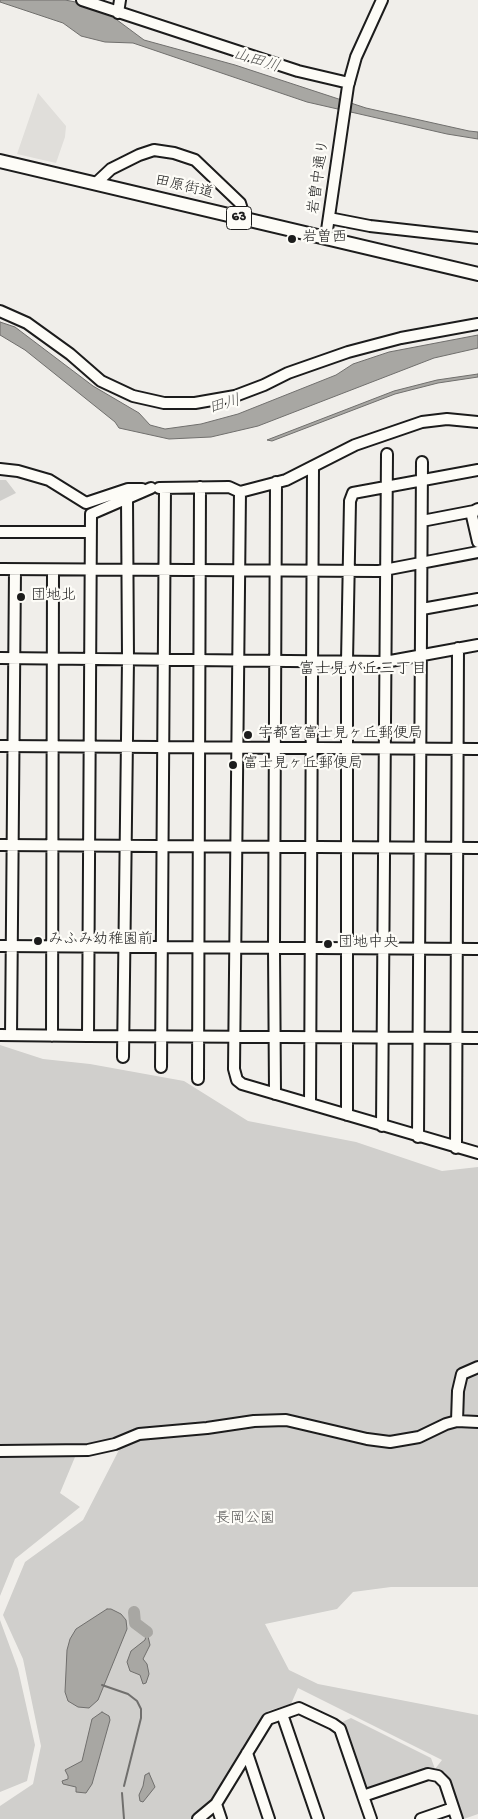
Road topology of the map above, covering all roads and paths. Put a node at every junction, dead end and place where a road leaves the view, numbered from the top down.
1 (82, 0) edge
2 (120, 0) edge
3 (379, 3) edge
4 (118, 13) junction
5 (349, 84) junction
6 (0, 161) edge
7 (95, 184) junction
8 (329, 218) junction
9 (246, 219) junction
10 (326, 237) junction
11 (478, 238) edge
12 (478, 274) edge
13 (0, 311) edge
14 (478, 324) edge
15 (478, 422) edge
16 (387, 454) dead end
17 (422, 462) dead end
18 (313, 467) junction
19 (0, 469) edge
20 (478, 470) edge
21 (422, 480) junction
22 (276, 482) junction
23 (386, 486) junction
24 (200, 487) junction
25 (151, 488) junction
26 (165, 488) junction
27 (240, 492) junction
28 (127, 498) junction
29 (476, 510) edge
30 (422, 521) junction
31 (0, 532) edge
32 (91, 532) junction
33 (478, 542) edge
34 (478, 552) edge
35 (422, 563) junction
36 (0, 569) edge
37 (15, 570) junction
38 (53, 570) junction
39 (91, 570) junction
40 (127, 570) junction
41 (386, 570) junction
42 (164, 571) junction
43 (201, 571) junction
44 (238, 571) junction
45 (276, 571) junction
46 (313, 571) junction
47 (349, 571) junction
48 (478, 599) edge
49 (422, 609) junction
50 (478, 644) edge
51 (458, 648) junction
52 (422, 655) junction
53 (0, 658) edge
54 (15, 658) junction
55 (54, 659) junction
56 (91, 659) junction
57 (128, 660) junction
58 (163, 660) junction
59 (200, 660) junction
60 (238, 660) junction
61 (275, 660) junction
62 (311, 660) junction
63 (347, 661) junction
64 (385, 662) junction
65 (0, 746) edge
66 (14, 746) junction
67 (54, 746) junction
68 (90, 747) junction
69 (126, 747) junction
70 (162, 747) junction
71 (200, 747) junction
72 (237, 748) junction
73 (276, 748) junction
74 (310, 748) junction
75 (348, 748) junction
76 (384, 749) junction
77 (420, 749) junction
78 (458, 749) junction
79 (478, 749) edge
80 (0, 845) edge
81 (14, 845) junction
82 (52, 845) junction
83 (90, 845) junction
84 (125, 846) junction
85 (162, 846) junction
86 (199, 846) junction
87 (236, 846) junction
88 (275, 846) junction
89 (310, 847) junction
90 (347, 847) junction
91 (384, 847) junction
92 (420, 847) junction
93 (458, 847) junction
94 (478, 848) edge
95 (0, 946) edge
96 (13, 946) junction
97 (51, 946) junction
98 (89, 947) junction
99 (125, 947) junction
100 (161, 948) junction
101 (198, 948) junction
102 (236, 948) junction
103 (274, 948) junction
104 (311, 948) junction
105 (347, 949) junction
106 (384, 949) junction
107 (420, 949) junction
108 (458, 949) junction
109 (478, 949) edge
110 (0, 1035) edge
111 (11, 1035) junction
112 (52, 1036) junction
113 (88, 1036) junction
114 (124, 1036) junction
115 (160, 1036) junction
116 (197, 1037) junction
117 (235, 1037) junction
118 (275, 1037) junction
119 (310, 1037) junction
120 (348, 1038) junction
121 (383, 1038) junction
122 (419, 1038) junction
123 (457, 1038) junction
124 (478, 1038) edge
125 (123, 1057) dead end
126 (161, 1066) dead end
127 (198, 1079) dead end
128 (276, 1094) junction
129 (310, 1104) junction
130 (347, 1116) junction
131 (382, 1126) junction
132 (418, 1137) junction
133 (456, 1148) junction
134 (478, 1153) edge
135 (478, 1367) edge
136 (457, 1421) junction
137 (478, 1422) edge
138 (0, 1451) edge
139 (282, 1714) junction
140 (247, 1753) junction
141 (363, 1796) junction
142 (216, 1804) junction
143 (453, 1808) junction
144 (198, 1819) edge
145 (221, 1819) edge
146 (269, 1819) edge
147 (318, 1819) edge
148 (371, 1819) edge
149 (421, 1819) edge
150 (457, 1819) edge

1 - 4 street
2 - 4 street
3 - 5 street
4 - 5 street
5 - 8 street, 岩曽中通り
6 - 7 main road, 田原街道 / 63
7 - 9 main road, 田原街道 / 63
7 - 9 street
8 - 10 street, 岩曽中通り
8 - 11 street
9 - 10 main road, 田原街道 / 63
10 - 12 main road, 田原街道 / 63
13 - 14 street
15 - 18 street
16 - 23 street
17 - 21 street
18 - 22 street
18 - 46 street
19 - 25 street
20 - 21 street
21 - 23 street
21 - 30 street
22 - 27 street
22 - 45 street
23 - 41 street
23 - 47 street
24 - 26 street
24 - 27 street
24 - 43 street
25 - 26 street
25 - 28 street
26 - 42 street
27 - 44 street
28 - 32 street
28 - 40 street
29 - 30 street
29 - 33 street
30 - 35 street
31 - 32 street
32 - 39 street
34 - 35 street
35 - 41 street
35 - 49 street
36 - 37 street
37 - 38 street
37 - 54 street
38 - 39 street
38 - 55 street
39 - 40 street
39 - 56 street
40 - 42 street
40 - 57 street
41 - 47 street
41 - 64 street
42 - 43 street
42 - 58 street
43 - 44 street
43 - 59 street
44 - 45 street
44 - 60 street
45 - 46 street
45 - 61 street
46 - 47 street
46 - 62 street
47 - 63 street
48 - 49 street
49 - 52 street
50 - 51 street
51 - 52 street
51 - 78 street
52 - 64 street
52 - 77 street
53 - 54 street
54 - 55 street
54 - 66 street
55 - 56 street
55 - 67 street
56 - 57 street
56 - 68 street
57 - 58 street
57 - 69 street
58 - 59 street
58 - 70 street
59 - 60 street
59 - 71 street
60 - 61 street
60 - 72 street
61 - 62 street
61 - 73 street
62 - 63 street
62 - 74 street
63 - 64 street
63 - 75 street
64 - 76 street
65 - 66 street
66 - 67 street
66 - 81 street
67 - 68 street
67 - 82 street
68 - 69 street
68 - 83 street
69 - 70 street
69 - 84 street
70 - 71 street
70 - 85 street
71 - 72 street
71 - 86 street
72 - 73 street
72 - 87 street
73 - 74 street
73 - 88 street
74 - 75 street
74 - 89 street
75 - 76 street
75 - 90 street
76 - 77 street
76 - 91 street
77 - 78 street
77 - 92 street
78 - 79 street
78 - 93 street
80 - 81 street
81 - 82 street
81 - 96 street
82 - 83 street
82 - 97 street
83 - 84 street
83 - 98 street
84 - 85 street
84 - 99 street
85 - 86 street
85 - 100 street
86 - 87 street
86 - 101 street
87 - 88 street
87 - 102 street
88 - 89 street
88 - 103 street
89 - 90 street
89 - 104 street
90 - 91 street
90 - 105 street
91 - 92 street
91 - 106 street
92 - 93 street
92 - 107 street
93 - 94 street
93 - 108 street
95 - 96 street
96 - 97 street
96 - 111 street
97 - 98 street
97 - 112 street
98 - 99 street
98 - 113 street
99 - 100 street
99 - 114 street
100 - 101 street
100 - 115 street
101 - 102 street
101 - 116 street
102 - 103 street
102 - 117 street
103 - 104 street
103 - 118 street
104 - 105 street
104 - 119 street
105 - 106 street
105 - 120 street
106 - 107 street
106 - 121 street
107 - 108 street
107 - 122 street
108 - 109 street
108 - 123 street
110 - 111 street
111 - 112 street
112 - 113 street
113 - 114 street
114 - 115 street
114 - 125 street
115 - 116 street
115 - 126 street
116 - 117 street
116 - 127 street
117 - 118 street
117 - 128 street
118 - 119 street
118 - 128 street
119 - 120 street
119 - 129 street
120 - 121 street
120 - 130 street
121 - 122 street
121 - 131 street
122 - 123 street
122 - 132 street
123 - 124 street
123 - 133 street
128 - 129 street
129 - 130 street
130 - 131 street
131 - 132 street
132 - 133 street
133 - 134 street
135 - 136 street
136 - 137 street
136 - 138 street
139 - 140 street
139 - 141 street
139 - 147 street
140 - 142 street
140 - 146 street
141 - 143 street
141 - 148 street
142 - 144 street
142 - 145 street
143 - 149 street
143 - 150 street

